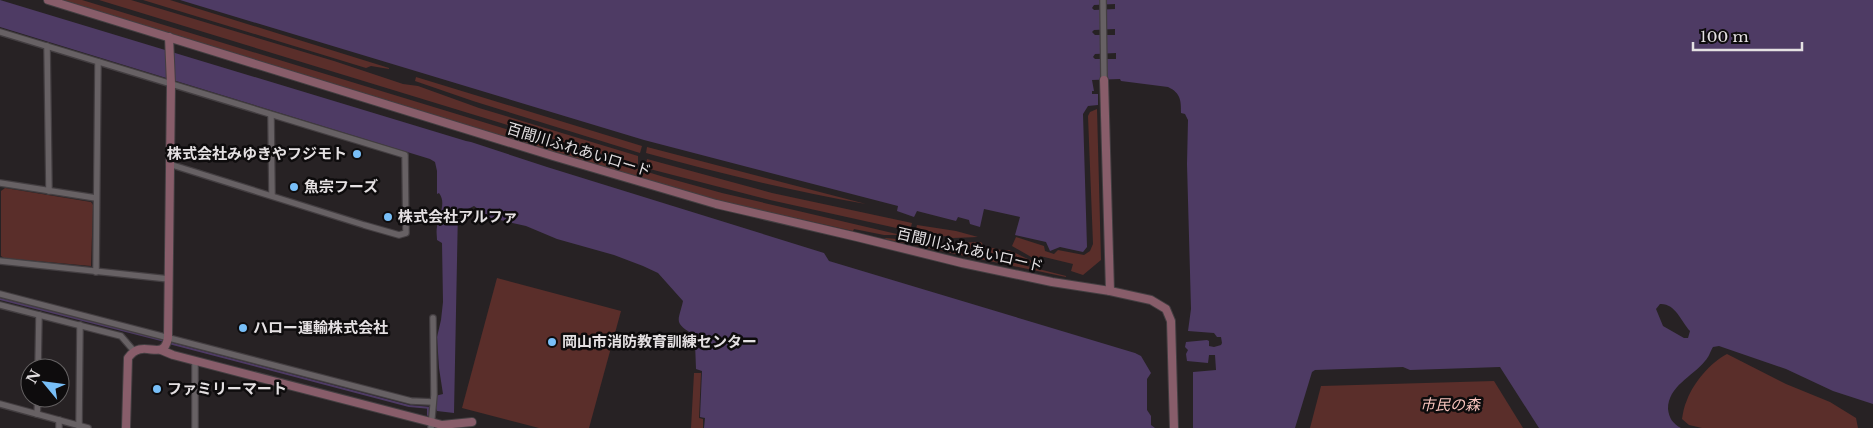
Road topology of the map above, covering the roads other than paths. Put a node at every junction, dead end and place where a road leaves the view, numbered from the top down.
1 (48, 0) edge
2 (1102, 0) edge
3 (0, 32) edge
4 (169, 37) junction
5 (47, 46) junction
6 (98, 62) junction
7 (1104, 80) joint
8 (171, 81) junction
9 (271, 115) junction
10 (170, 164) junction
11 (0, 183) edge
12 (49, 191) junction
13 (272, 195) junction
14 (96, 198) junction
15 (0, 261) edge
16 (96, 272) junction
17 (168, 279) junction
18 (1110, 291) junction
19 (0, 294) edge
20 (0, 305) edge
21 (39, 315) junction
22 (433, 318) dead end
23 (80, 325) junction
24 (166, 343) junction
25 (134, 351) junction
26 (38, 358) edge
27 (195, 361) junction
28 (0, 404) edge
29 (432, 406) junction
30 (37, 408) edge
31 (37, 414) junction
32 (59, 420) junction
33 (472, 422) dead end
34 (431, 425) edge
35 (79, 426) junction
36 (59, 428) edge
37 (88, 428) edge
38 (126, 428) edge
39 (195, 428) edge
40 (1174, 428) edge

1 - 4 street, 百間川ふれあいロード
2 - 7 street
3 - 5 street
4 - 8 street
4 - 18 street, 百間川ふれあいロード
5 - 6 street
5 - 12 street
6 - 8 street
6 - 14 street
7 - 18 street
8 - 9 street
8 - 10 street
9 - 13 street
9 - 13 street
10 - 13 street
10 - 17 street
11 - 12 street
12 - 14 street
14 - 16 street
15 - 16 street
16 - 17 street
17 - 24 street
18 - 40 street, 百間川ふれあいロード
19 - 24 street
20 - 21 street
21 - 23 street
21 - 26 street
22 - 29 street
23 - 25 street
23 - 35 street
24 - 25 street
24 - 27 street
24 - 29 street
25 - 38 street
27 - 34 street
27 - 39 street
28 - 31 street
29 - 34 street
30 - 31 street
31 - 32 street
32 - 35 street
32 - 36 street
33 - 34 street
35 - 37 street

